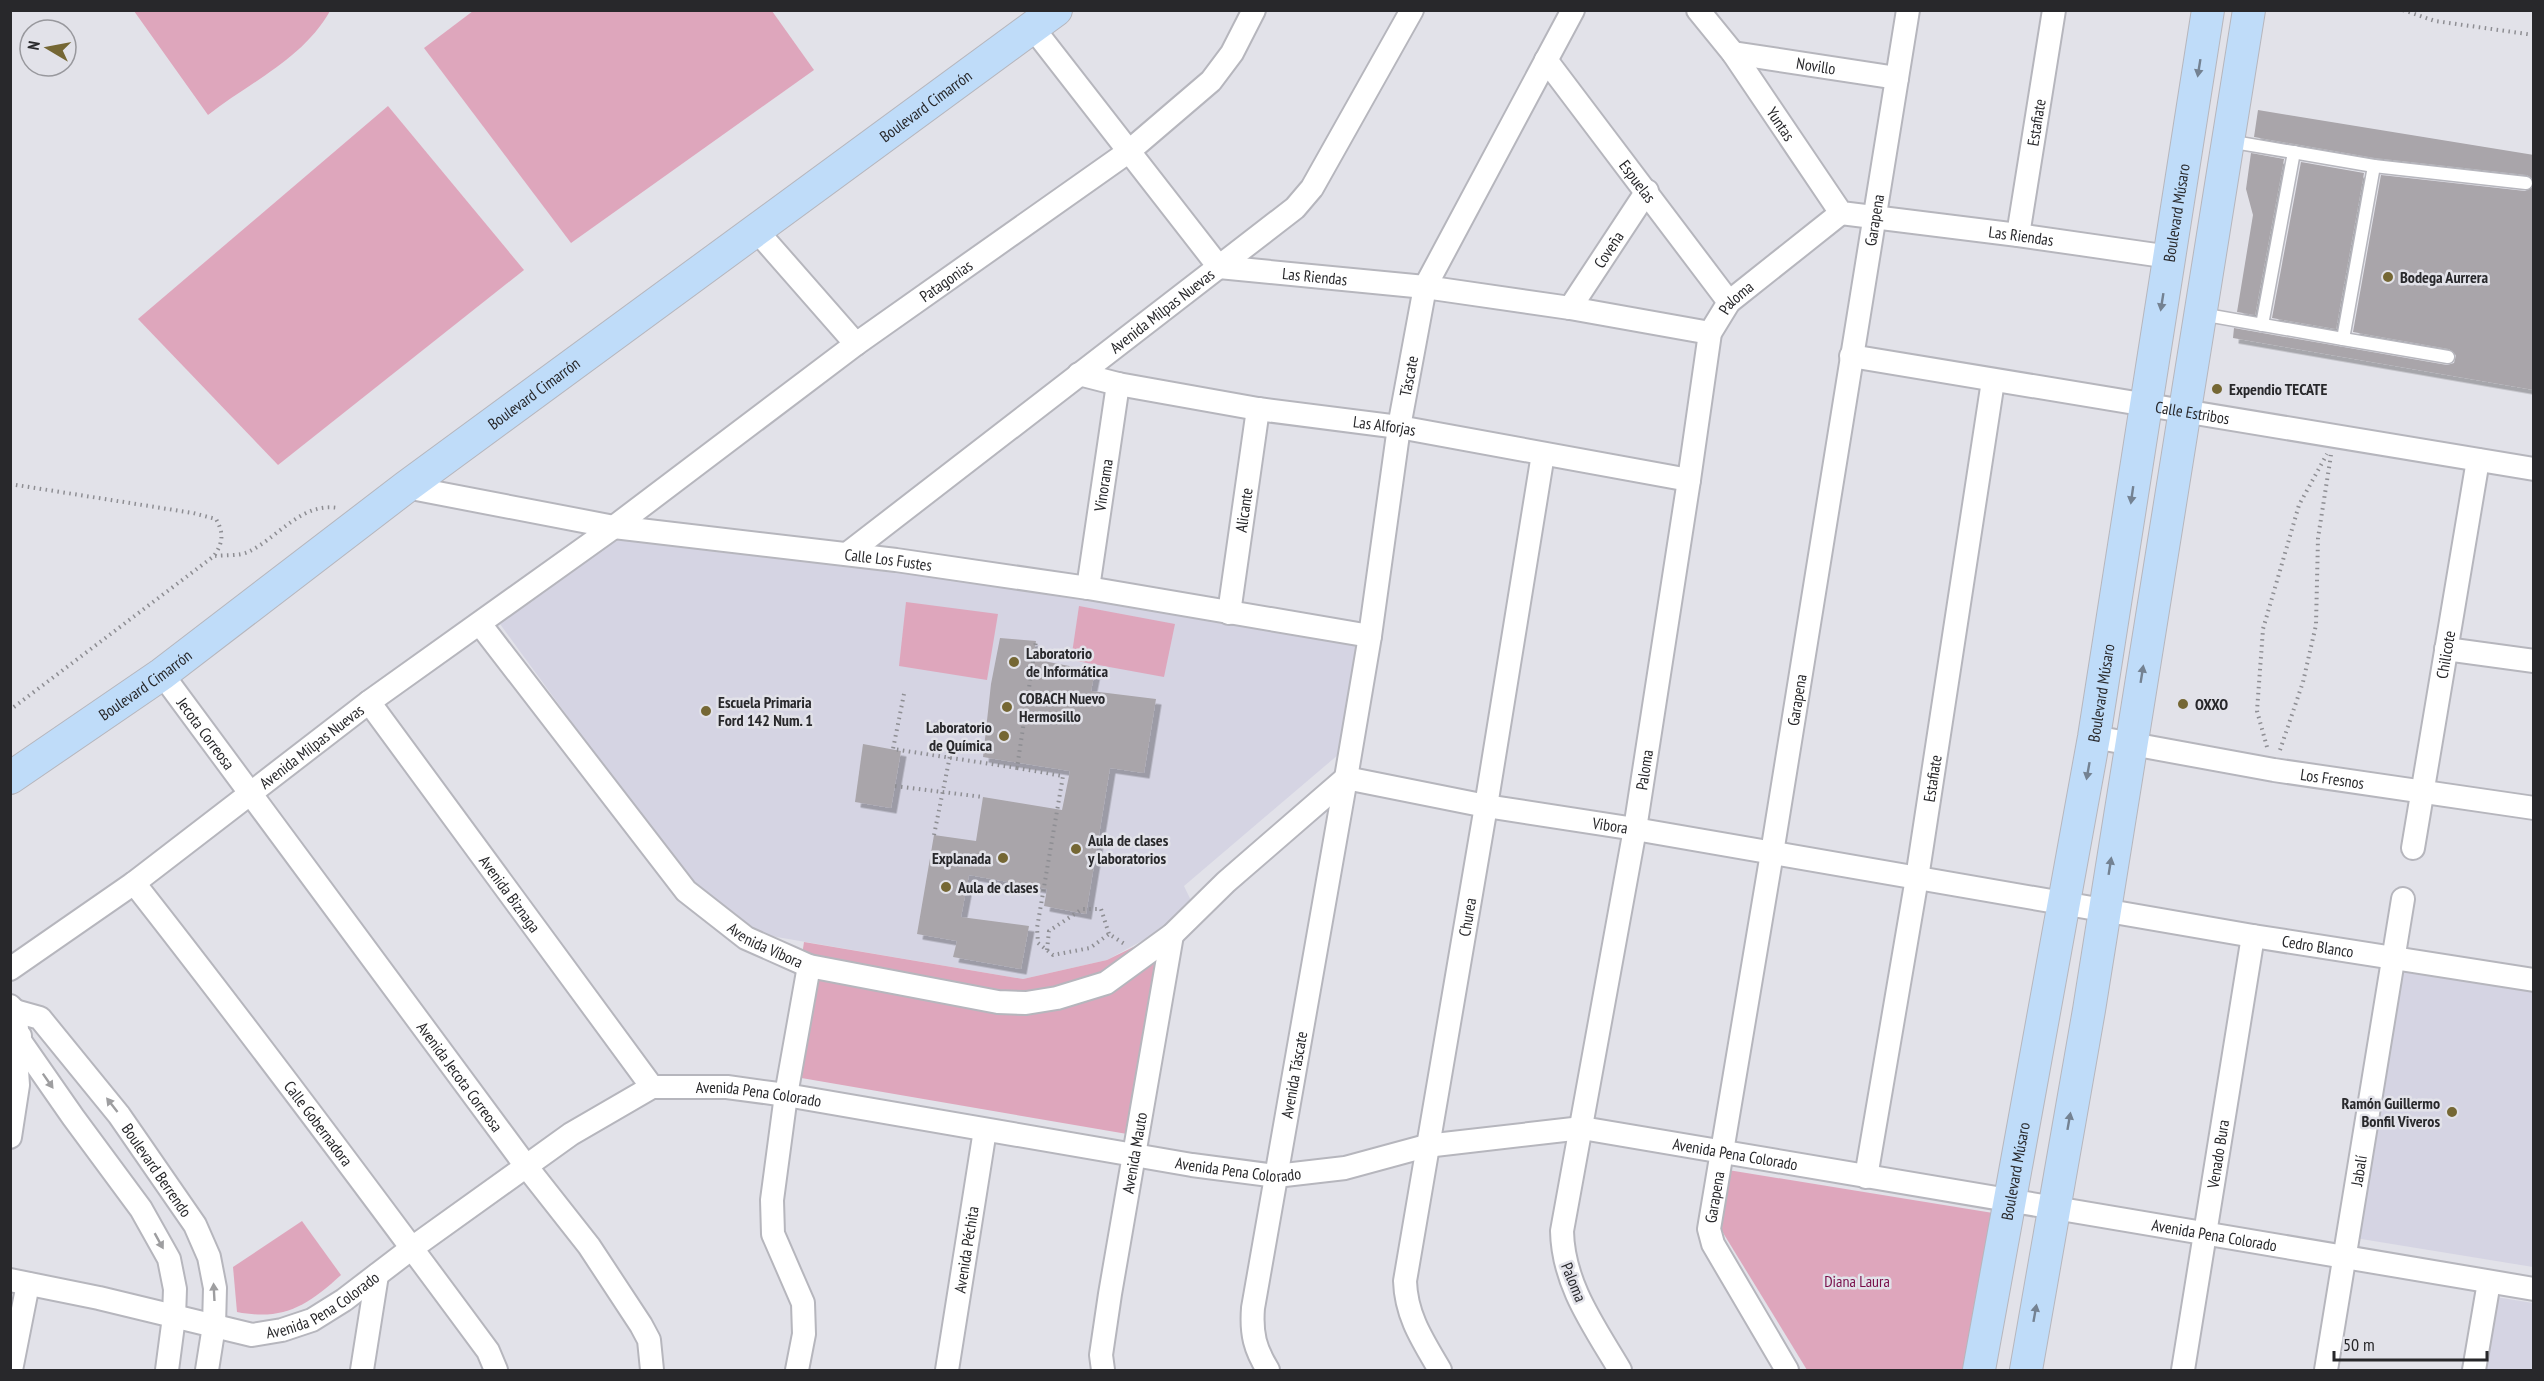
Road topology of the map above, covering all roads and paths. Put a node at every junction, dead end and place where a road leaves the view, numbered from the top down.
1 (1254, 10) edge
2 (1412, 10) edge
3 (1574, 10) edge
4 (1698, 10) edge
5 (1908, 10) edge
6 (2054, 10) edge
7 (2208, 10) edge
8 (2249, 10) edge
9 (2403, 10) edge
10 (1044, 19) edge
11 (2534, 34) edge
12 (1733, 53) junction
13 (1546, 60) junction
14 (1897, 78) junction
15 (2228, 141) junction
16 (1128, 152) junction
17 (2294, 152) junction
18 (2374, 166) junction
19 (2526, 183) dead end
20 (1647, 191) junction
21 (1841, 213) junction
22 (1874, 217) junction
23 (756, 230) junction
24 (2018, 235) junction
25 (2170, 257) junction
26 (1219, 267) junction
27 (1425, 286) junction
28 (1729, 302) junction
29 (1570, 308) junction
30 (2200, 314) junction
31 (2262, 325) junction
32 (1710, 333) junction
33 (2343, 339) junction
34 (856, 344) junction
35 (1851, 356) junction
36 (2448, 357) dead end
37 (1079, 374) junction
38 (1993, 381) junction
39 (1118, 384) junction
40 (2145, 406) junction
41 (1258, 409) junction
42 (2185, 412) junction
43 (1399, 427) junction
44 (2336, 437) junction
45 (1543, 454) junction
46 (2478, 460) junction
47 (2534, 469) edge
48 (1689, 480) junction
49 (10, 484) edge
50 (406, 487) junction
51 (372, 513) junction
52 (614, 526) junction
53 (847, 554) junction
54 (214, 556) junction
55 (1088, 588) junction
56 (1228, 613) junction
57 (480, 624) junction
58 (1370, 636) junction
59 (1036, 640) dead end
60 (2446, 649) junction
61 (2534, 661) edge
62 (162, 674) junction
63 (904, 694) dead end
64 (369, 702) junction
65 (10, 710) edge
66 (2094, 737) junction
67 (2130, 744) junction
68 (950, 756) junction
69 (1017, 768) junction
70 (2274, 770) junction
71 (10, 778) edge
72 (1346, 778) junction
73 (895, 786) dead end
74 (250, 791) junction
75 (2422, 792) junction
76 (943, 793) junction
77 (983, 796) dead end
78 (1486, 806) junction
79 (2534, 808) edge
80 (1635, 829) junction
81 (934, 835) dead end
82 (2413, 848) dead end
83 (1772, 853) junction
84 (1917, 878) junction
85 (134, 882) junction
86 (2403, 899) dead end
87 (2065, 903) junction
88 (2103, 910) junction
89 (1109, 934) junction
90 (1172, 935) junction
91 (2253, 936) junction
92 (1047, 950) junction
93 (1144, 955) junction
94 (2393, 958) junction
95 (809, 966) junction
96 (10, 969) edge
97 (2534, 980) edge
98 (13, 1009) edge
99 (40, 1018) junction
100 (18, 1038) junction
101 (651, 1087) junction
102 (786, 1095) junction
103 (1582, 1128) junction
104 (985, 1130) junction
105 (10, 1137) edge
106 (1426, 1146) junction
107 (1720, 1152) junction
108 (1134, 1156) junction
109 (526, 1166) junction
110 (1276, 1176) junction
111 (1866, 1177) junction
112 (2009, 1199) junction
113 (2053, 1206) junction
114 (2205, 1234) junction
115 (412, 1248) junction
116 (2344, 1257) junction
117 (378, 1275) junction
118 (19, 1282) edge
119 (2489, 1282) junction
120 (2534, 1289) edge
121 (174, 1317) junction
122 (214, 1326) junction
123 (11, 1371) edge
124 (166, 1371) edge
125 (207, 1371) edge
126 (362, 1371) edge
127 (496, 1371) edge
128 (652, 1371) edge
129 (797, 1371) edge
130 (947, 1371) edge
131 (1102, 1371) edge
132 (1268, 1371) edge
133 (1440, 1371) edge
134 (1620, 1371) edge
135 (1787, 1371) edge
136 (1979, 1371) edge
137 (2026, 1371) edge
138 (2183, 1371) edge
139 (2326, 1371) edge
140 (2474, 1371) edge

1 - 16 street, Patagonias
2 - 26 street, Avenida Milpas Nuevas
3 - 13 street, Táscate
4 - 12 street, Yuntas
5 - 14 street, Garapena
6 - 24 street, Estafiate
7 -> 25 street, Boulevard Músaro
8 - 15 street
9 - 11 path
10 - 16 street
10 - 23 street, Boulevard Cimarrón
12 - 14 street, Novillo
12 - 21 street, Yuntas
13 - 20 street, Espuelas
13 - 27 street, Táscate
14 - 22 street, Garapena
15 - 17 lane
15 - 30 street
16 - 26 street
16 - 34 street, Patagonias
17 - 18 lane
17 - 31 lane
18 - 19 lane
18 - 33 lane
20 - 28 street, Espuelas
20 - 29 street, Coveña
21 - 22 street
21 - 28 street, Paloma
22 - 24 street, Las Riendas
22 - 35 street, Garapena
23 - 34 street
23 - 50 street, Boulevard Cimarrón
24 - 25 street, Las Riendas
25 -> 40 street, Boulevard Músaro
26 - 27 street, Las Riendas
26 - 37 street, Avenida Milpas Nuevas
27 - 29 street, Las Riendas
27 - 43 street, Táscate
28 - 32 street, Paloma
29 - 32 street, Las Riendas
30 - 31 lane
30 - 42 street
31 - 33 lane
32 - 48 street, Paloma
33 - 36 lane
34 - 52 street, Patagonias
35 - 38 street, Calle Estribos
35 - 83 street, Garapena
37 - 39 street, Las Alforjas
37 - 53 street, Avenida Milpas Nuevas
38 - 40 street, Calle Estribos
38 - 84 street, Estafiate
39 - 41 street, Las Alforjas
39 - 55 street, Vinorama
40 - 42 street, Calle Estribos
40 -> 66 street, Boulevard Músaro
41 - 43 street, Las Alforjas
41 - 56 street, Alicante
42 - 44 street, Calle Estribos
67 -> 42 street
43 - 45 street, Las Alforjas
43 - 58 street, Táscate
44 - 46 street, Calle Estribos
44 - 70 path
44 - 70 path
45 - 48 street, Las Alforjas
45 - 78 street, Churea
46 - 47 street, Calle Estribos
46 - 60 street, Chilicote
48 - 80 street, Paloma
49 - 54 path
50 - 51 street, Boulevard Cimarrón
50 - 52 street, Calle Los Fustes
51 - 54 path
51 - 62 street, Boulevard Cimarrón
52 - 53 street, Calle Los Fustes
52 - 57 street, Avenida Milpas Nuevas
53 - 55 street, Calle Los Fustes
54 - 65 path
55 - 56 street, Calle Los Fustes
56 - 58 street, Calle Los Fustes
57 - 64 street, Avenida Milpas Nuevas
57 - 95 street, Avenida Víbora
58 - 72 street, Táscate
59 - 69 path
60 - 61 street
60 - 75 street, Chilicote
62 - 71 street, Boulevard Cimarrón
62 - 74 street, Jecota Correosa
63 - 68 path
64 - 74 street, Avenida Milpas Nuevas
64 - 101 street, Avenida Biznaga
66 - 67 street, Los Fresnos
66 -> 87 street, Boulevard Músaro
67 - 70 street, Los Fresnos
88 -> 67 street
68 - 69 path
68 - 76 path
69 - 92 path
70 - 75 street, Los Fresnos
72 - 78 street, Vibora
72 - 90 street
72 - 110 street, Avenida Táscate
73 - 76 path
74 - 85 street, Avenida Milpas Nuevas
74 - 109 street, Avenida Jecota Correosa
75 - 79 street, Los Fresnos
75 - 82 street, Chilicote
76 - 77 path
76 - 81 path
78 - 80 street, Vibora
78 - 106 street, Churea
80 - 83 street, Vibora
80 - 103 street, Paloma
83 - 84 street, Vibora
83 - 107 street, Garapena
84 - 87 street, Vibora
84 - 111 street, Estafiate
85 - 96 street, Avenida Milpas Nuevas
85 - 115 street, Calle Gobernadora
86 - 94 street, Jabalí
87 - 88 street, Vibora
87 - 112 street, Boulevard Músaro
88 - 91 street, Cedro Blanco
113 -> 88 street
89 - 92 path
89 - 92 path
89 - 93 path
90 - 93 street, Avenida Víbora
90 - 108 street, Avenida Mauto
91 - 94 street, Cedro Blanco
91 - 114 street, Venado Bura
93 - 95 street, Avenida Víbora
94 - 97 street, Cedro Blanco
94 - 116 street, Jabalí
95 - 102 street
98 - 99 street
98 - 100 street
99 - 100 street
122 -> 99 street, Boulevard Berrendo
100 - 105 street
100 -> 121 street
101 - 102 street, Avenida Pena Colorado
101 - 109 street, Avenida Pena Colorado
102 - 104 street, Avenida Pena Colorado
102 - 129 street
103 - 106 street, Avenida Pena Colorado
103 - 107 street, Avenida Pena Colorado
103 - 134 street, Paloma
104 - 108 street, Avenida Pena Colorado
104 - 130 street, Avenida Péchita
106 - 110 street, Avenida Pena Colorado
106 - 133 street, Churea
107 - 111 street, Avenida Pena Colorado
107 - 135 street, Garapena
108 - 110 street, Avenida Pena Colorado
108 - 131 street, Avenida Mauto
109 - 115 street, Avenida Pena Colorado
109 - 128 street, Avenida Jecota Correosa
110 - 132 street, Avenida Táscate
111 - 112 street, Avenida Pena Colorado
112 - 113 street, Avenida Pena Colorado
112 - 136 street, Boulevard Músaro
113 - 114 street, Avenida Pena Colorado
137 -> 113 street
114 - 116 street, Avenida Pena Colorado
114 - 138 street, Venado Bura
115 - 117 street, Avenida Pena Colorado
115 - 127 street, Calle Gobernadora
116 - 119 street, Avenida Pena Colorado
116 - 139 street, Jabalí
117 - 122 street, Avenida Pena Colorado
117 - 126 street
118 - 121 street, Avenida Pena Colorado
118 - 123 street
119 - 120 street, Avenida Pena Colorado
119 - 140 street
121 - 122 street, Avenida Pena Colorado
121 - 124 street
122 - 125 street, Boulevard Berrendo

